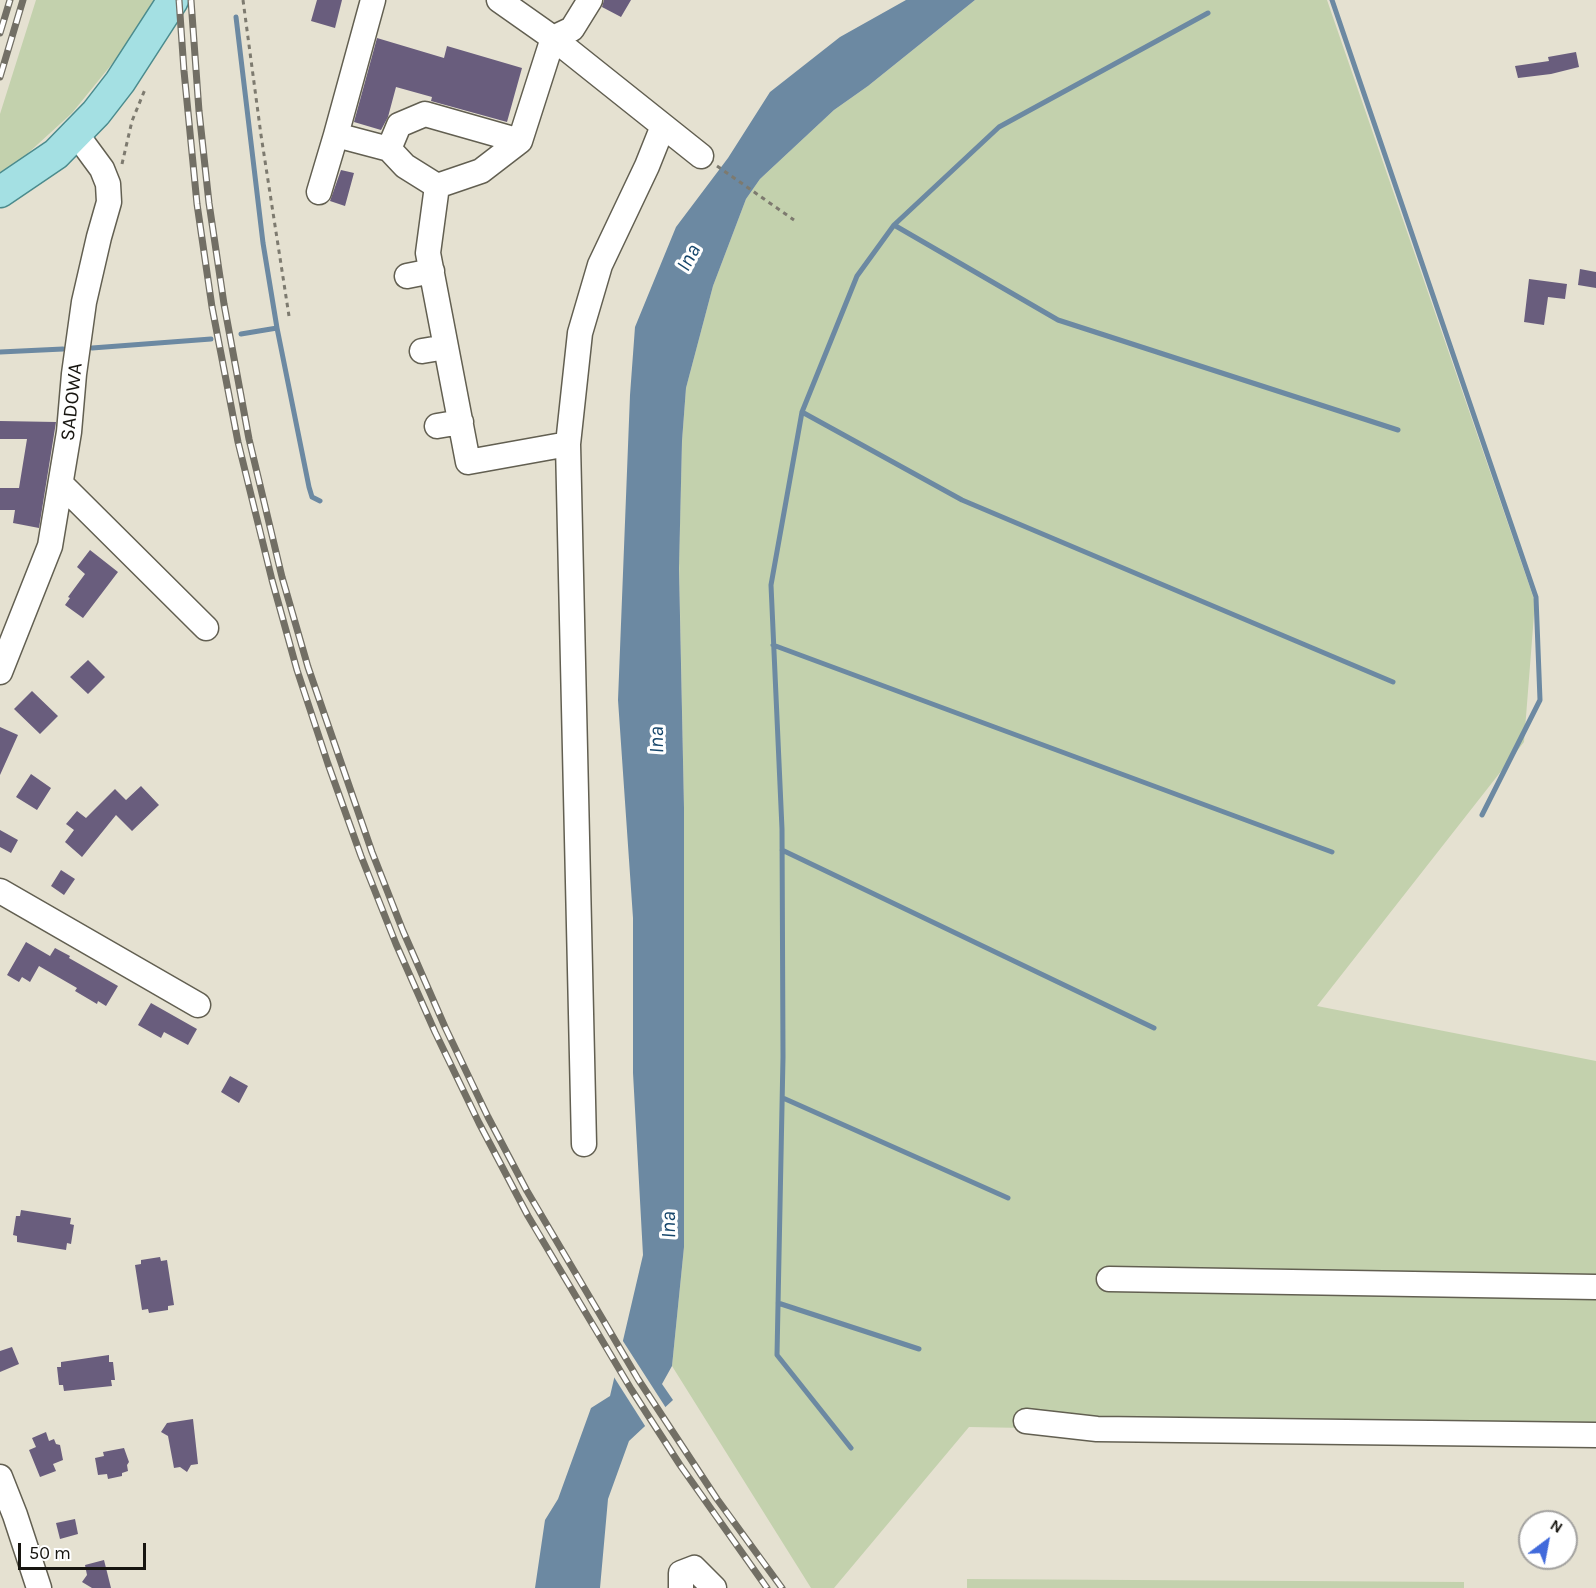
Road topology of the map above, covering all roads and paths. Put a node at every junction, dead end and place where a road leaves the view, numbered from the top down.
1 (173, 0) edge
2 (243, 0) edge
3 (373, 0) edge
4 (499, 0) edge
5 (590, 0) edge
6 (553, 38) junction
7 (149, 80) dead end
8 (663, 126) junction
9 (77, 135) junction
10 (336, 135) junction
11 (520, 141) junction
12 (389, 149) junction
13 (701, 156) joint
14 (122, 166) dead end
15 (437, 186) junction
16 (0, 192) edge
17 (319, 192) dead end
18 (794, 220) dead end
19 (432, 271) junction
20 (407, 276) dead end
21 (289, 316) dead end
22 (447, 347) junction
23 (422, 351) dead end
24 (461, 422) junction
25 (437, 426) dead end
26 (568, 444) junction
27 (61, 484) junction
28 (206, 628) dead end
29 (0, 672) edge
30 (0, 891) edge
31 (198, 1005) dead end
32 (584, 1144) dead end
33 (1109, 1279) dead end
34 (1596, 1287) edge
35 (1026, 1421) dead end
36 (1596, 1435) edge
37 (0, 1477) edge
38 (39, 1588) edge
39 (681, 1588) edge
40 (714, 1588) edge

1 - 9 main road
2 - 21 path
3 - 10 street
4 - 6 street
5 - 6 street
6 - 8 street
6 - 11 street
7 - 14 path
8 - 13 street
8 - 26 street
9 - 16 main road
9 - 27 street, SADOWA
10 - 12 street
10 - 17 street
11 - 12 street
11 - 15 street
12 - 15 street
13 - 18 path
15 - 19 street
19 - 20 street
19 - 22 street
22 - 23 street
22 - 24 street
24 - 25 street
24 - 26 street
26 - 32 street
27 - 28 street
27 - 29 street, SADOWA
30 - 31 street
33 - 34 street
35 - 36 street
37 - 38 street
39 - 40 street

